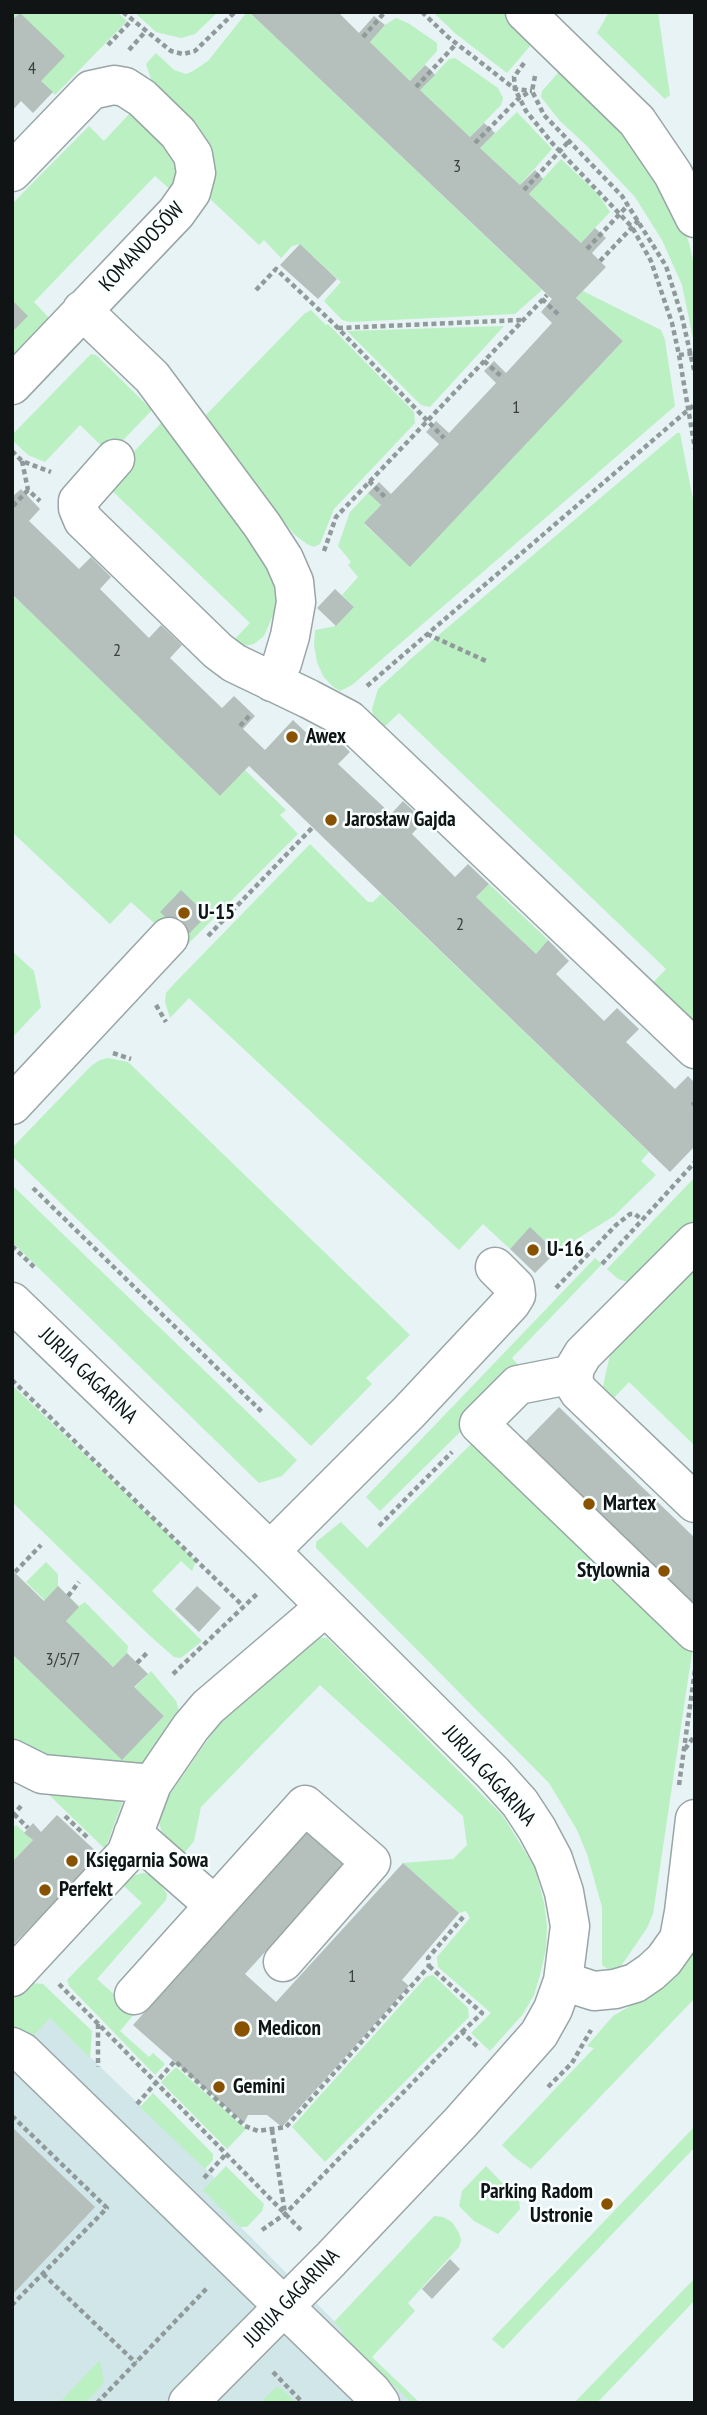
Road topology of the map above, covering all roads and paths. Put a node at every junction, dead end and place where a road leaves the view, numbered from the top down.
1 (123, 12) edge
2 (235, 12) edge
3 (385, 12) edge
4 (422, 12) edge
5 (132, 20) junction
6 (145, 32) junction
7 (546, 32) edge
8 (116, 37) dead end
9 (363, 37) dead end
10 (456, 43) junction
11 (130, 49) dead end
12 (416, 87) dead end
13 (514, 89) junction
14 (532, 91) junction
15 (519, 98) junction
16 (569, 141) junction
17 (475, 143) dead end
18 (560, 151) junction
19 (12, 172) edge
20 (524, 190) dead end
21 (628, 205) junction
22 (620, 214) junction
23 (695, 218) edge
24 (639, 220) junction
25 (632, 227) junction
26 (587, 249) dead end
27 (600, 261) dead end
28 (256, 290) dead end
29 (547, 295) dead end
30 (541, 299) junction
31 (82, 310) junction
32 (560, 316) dead end
33 (522, 320) junction
34 (337, 328) junction
35 (693, 354) edge
36 (679, 355) junction
37 (484, 361) junction
38 (695, 374) edge
39 (502, 377) dead end
40 (12, 385) edge
41 (695, 404) edge
42 (688, 409) junction
43 (427, 420) junction
44 (444, 438) dead end
45 (695, 449) edge
46 (12, 451) edge
47 (115, 459) dead end
48 (22, 461) dead end
49 (369, 481) junction
50 (28, 490) dead end
51 (387, 499) dead end
52 (13, 506) edge
53 (296, 604) junction
54 (427, 634) junction
55 (486, 661) dead end
56 (264, 696) junction
57 (345, 717) junction
58 (240, 726) dead end
59 (312, 828) dead end
60 (213, 931) dead end
61 (169, 937) dead end
62 (695, 1049) edge
63 (12, 1105) edge
64 (695, 1162) edge
65 (33, 1188) dead end
66 (695, 1242) edge
67 (12, 1246) edge
68 (602, 1264) dead end
69 (495, 1266) dead end
70 (42, 1275) dead end
71 (12, 1303) edge
72 (574, 1374) junction
73 (12, 1380) edge
74 (262, 1412) dead end
75 (480, 1424) junction
76 (695, 1503) edge
77 (379, 1526) dead end
78 (41, 1545) dead end
79 (270, 1551) junction
80 (15, 1572) dead end
81 (79, 1582) dead end
82 (68, 1596) dead end
83 (325, 1608) junction
84 (695, 1632) edge
85 (149, 1651) dead end
86 (137, 1663) dead end
87 (173, 1674) dead end
88 (695, 1735) edge
89 (684, 1751) dead end
90 (12, 1759) edge
91 (152, 1784) junction
92 (56, 1807) dead end
93 (14, 1814) dead end
94 (695, 1819) edge
95 (28, 1828) dead end
96 (134, 1835) junction
97 (90, 1841) dead end
98 (214, 1905) junction
99 (464, 1916) dead end
100 (283, 1962) dead end
101 (429, 1966) junction
102 (12, 1977) edge
103 (563, 1981) junction
104 (57, 1982) dead end
105 (134, 1995) dead end
106 (98, 2024) junction
107 (462, 2032) junction
108 (12, 2046) edge
109 (98, 2067) dead end
110 (505, 2074) junction
111 (155, 2083) junction
112 (137, 2104) dead end
113 (12, 2116) edge
114 (272, 2130) junction
115 (285, 2214) junction
116 (235, 2259) junction
117 (330, 2260) junction
118 (43, 2274) junction
119 (12, 2305) edge
120 (283, 2307) junction
121 (136, 2363) junction
122 (273, 2372) dead end
123 (97, 2403) edge
124 (188, 2403) edge
125 (303, 2403) edge
126 (380, 2403) edge

1 - 5 path
2 - 6 path
3 - 9 path
4 - 10 path
5 - 6 path
5 - 8 path
6 - 11 path
7 - 13 path
7 - 14 path
7 - 23 street
10 - 12 path
10 - 13 path
13 - 14 path
13 - 15 path
14 - 15 path
14 - 16 path
15 - 17 path
15 - 18 path
16 - 18 path
16 - 21 path
18 - 20 path
18 - 22 path
19 - 31 street, KOMANDOSÓW
21 - 22 path
21 - 24 path
22 - 25 path
22 - 26 path
24 - 25 path
24 - 35 path
25 - 27 path
25 - 36 path
28 - 34 path
29 - 30 path
30 - 32 path
30 - 33 path
31 - 40 street, KOMANDOSÓW
31 - 53 street
33 - 34 path
33 - 37 path
34 - 43 path
35 - 36 path
35 - 38 path
36 - 42 path
37 - 39 path
37 - 43 path
41 - 42 path
42 - 45 path
42 - 54 path
43 - 44 path
43 - 49 path
46 - 48 path
47 - 56 street
49 - 51 path
49 - 53 path
50 - 52 path
53 - 56 street
54 - 55 path
54 - 57 path
56 - 57 street
56 - 58 path
57 - 62 street
59 - 60 path
61 - 63 street
64 - 68 path
65 - 74 path
66 - 72 street
67 - 70 path
69 - 79 street
71 - 79 street, JURIJA GAGARINA
72 - 75 street
72 - 76 street
73 - 87 path
75 - 77 path
75 - 84 street
78 - 80 path
79 - 83 street, JURIJA GAGARINA
81 - 82 path
83 - 91 street
83 - 103 street, JURIJA GAGARINA
85 - 86 path
88 - 89 path
90 - 91 street
91 - 96 street
92 - 97 path
93 - 95 path
94 - 103 street
96 - 98 street
96 - 102 street
98 - 100 street
98 - 105 street
99 - 101 path
101 - 107 path
101 - 114 path
103 - 110 street, JURIJA GAGARINA
104 - 106 path
106 - 109 path
106 - 111 path
107 - 110 path
107 - 115 path
108 - 116 street
110 - 117 street, JURIJA GAGARINA
111 - 112 path
111 - 114 path
111 - 115 path
113 - 118 path
114 - 115 path
115 - 116 path
115 - 117 path
116 - 120 street
116 - 121 path
117 - 120 street, JURIJA GAGARINA
118 - 119 path
118 - 121 path
120 - 124 street, JURIJA GAGARINA
120 - 126 street
121 - 123 path
122 - 125 path

